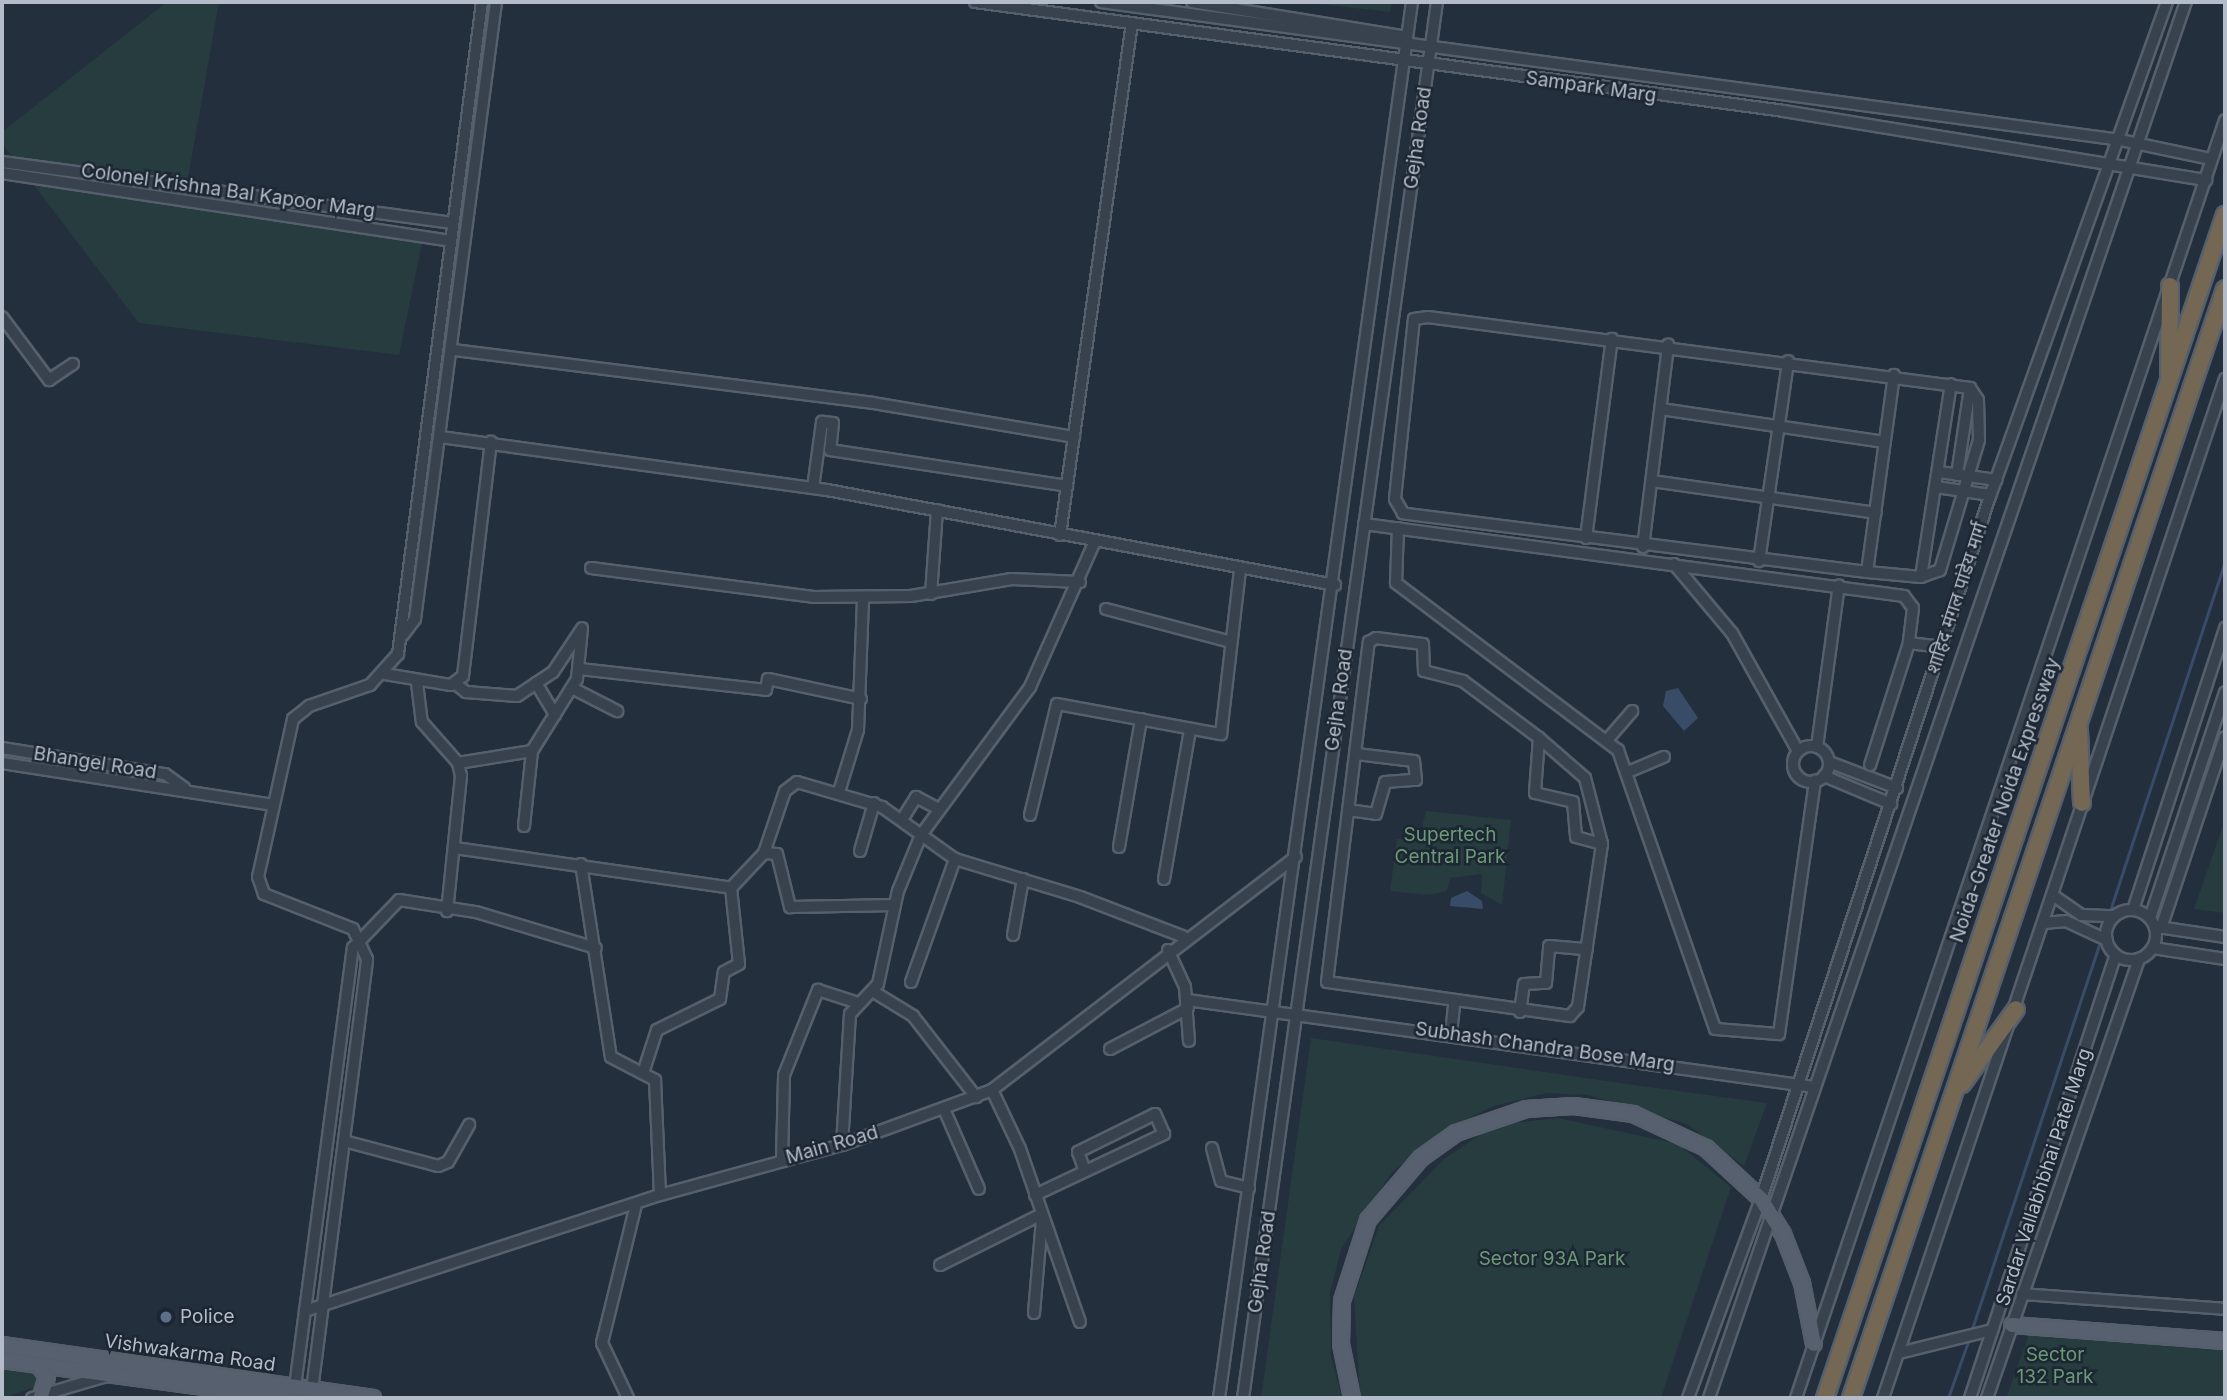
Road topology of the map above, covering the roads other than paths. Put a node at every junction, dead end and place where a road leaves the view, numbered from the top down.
1 (482, 2) edge
2 (496, 2) edge
3 (975, 2) edge
4 (1101, 2) edge
5 (1192, 2) edge
6 (1412, 2) edge
7 (1437, 2) edge
8 (2167, 2) edge
9 (2186, 2) edge
10 (1144, 5) edge
11 (1132, 23) junction
12 (1407, 42) junction
13 (1431, 50) junction
14 (1405, 61) junction
15 (1429, 64) junction
16 (2225, 120) edge
17 (2120, 140) junction
18 (2137, 144) junction
19 (2211, 159) junction
20 (2113, 160) junction
21 (2, 162) edge
22 (2132, 164) junction
23 (2, 173) edge
24 (2206, 180) junction
25 (2225, 215) edge
26 (453, 223) junction
27 (449, 241) junction
28 (2170, 286) junction
29 (2225, 289) edge
30 (2, 317) edge
31 (441, 325) junction
32 (457, 326) junction
33 (1612, 339) junction
34 (1668, 345) junction
35 (454, 350) junction
36 (1788, 361) junction
37 (73, 364) dead end
38 (1894, 374) junction
39 (2170, 379) junction
40 (2225, 379) edge
41 (1951, 384) junction
42 (1382, 398) junction
43 (1406, 400) junction
44 (1661, 409) junction
45 (428, 416) junction
46 (1380, 417) junction
47 (442, 419) junction
48 (1404, 420) junction
49 (1780, 424) junction
50 (440, 437) junction
51 (1074, 437) junction
52 (491, 442) junction
53 (1885, 442) junction
54 (1939, 472) junction
55 (1960, 475) junction
56 (1996, 480) junction
57 (1652, 481) junction
58 (1067, 486) junction
59 (1936, 487) junction
60 (813, 488) junction
61 (1961, 490) junction
62 (1990, 495) junction
63 (1768, 497) junction
64 (937, 510) junction
65 (1876, 513) junction
66 (1364, 524) junction
67 (1398, 528) junction
68 (1060, 535) junction
69 (1586, 538) junction
70 (1094, 543) junction
71 (1643, 547) junction
72 (1759, 561) junction
73 (1674, 564) junction
74 (591, 568) dead end
75 (1240, 570) junction
76 (1867, 572) junction
77 (1921, 577) junction
78 (1080, 582) junction
79 (1335, 585) junction
80 (1839, 585) junction
81 (931, 594) junction
82 (863, 597) junction
83 (1106, 609) dead end
84 (2225, 628) edge
85 (403, 635) junction
86 (1231, 642) junction
87 (1909, 643) junction
88 (1942, 647) junction
89 (580, 669) junction
90 (385, 674) junction
91 (417, 683) junction
92 (536, 683) junction
93 (456, 684) junction
94 (572, 688) junction
95 (2225, 692) edge
96 (860, 699) junction
97 (617, 711) dead end
98 (1632, 711) dead end
99 (555, 715) junction
100 (1141, 719) junction
101 (2079, 722) junction
102 (1191, 730) junction
103 (2225, 737) edge
104 (1539, 738) junction
105 (1608, 739) junction
106 (1817, 747) junction
107 (2, 748) edge
108 (532, 751) junction
109 (1798, 751) junction
110 (1356, 754) junction
111 (1664, 757) dead end
112 (1829, 762) junction
113 (2, 763) edge
114 (458, 763) junction
115 (1870, 765) dead end
116 (136, 769) junction
117 (1628, 772) junction
118 (1861, 773) junction
119 (1820, 778) junction
120 (134, 782) junction
121 (184, 788) junction
122 (1857, 788) junction
123 (1897, 788) junction
124 (839, 792) junction
125 (874, 803) junction
126 (2082, 803) junction
127 (1891, 804) junction
128 (272, 805) junction
129 (939, 809) junction
130 (1348, 810) junction
131 (1030, 815) dead end
132 (903, 818) junction
133 (524, 825) dead end
134 (921, 835) junction
135 (1602, 844) junction
136 (1119, 847) dead end
137 (454, 848) junction
138 (860, 851) dead end
139 (764, 853) junction
140 (1318, 855) junction
141 (1296, 857) junction
142 (1342, 857) junction
143 (955, 859) junction
144 (581, 864) junction
145 (1023, 879) junction
146 (1164, 879) dead end
147 (731, 888) junction
148 (2053, 896) junction
149 (895, 905) junction
150 (2133, 910) junction
151 (447, 911) junction
152 (2114, 916) junction
153 (2044, 923) junction
154 (2155, 924) junction
155 (362, 936) junction
156 (1013, 936) dead end
157 (1184, 937) junction
158 (2225, 937) edge
159 (2107, 940) junction
160 (596, 948) junction
161 (2152, 948) junction
162 (1587, 949) junction
163 (1168, 950) junction
164 (2116, 955) junction
165 (2139, 959) junction
166 (2225, 959) edge
167 (911, 982) dead end
168 (873, 992) junction
169 (855, 1002) junction
170 (1454, 1003) junction
171 (1187, 1004) junction
172 (1276, 1009) junction
173 (2015, 1009) junction
174 (1520, 1012) junction
175 (1296, 1013) junction
176 (1451, 1034) junction
177 (1189, 1041) dead end
178 (1110, 1049) dead end
179 (644, 1070) junction
180 (1795, 1082) junction
181 (1814, 1087) junction
182 (992, 1090) junction
183 (976, 1097) junction
184 (1951, 1100) junction
185 (944, 1109) junction
186 (469, 1125) dead end
187 (2077, 1137) junction
188 (344, 1141) junction
189 (2088, 1141) dead end
190 (842, 1145) junction
191 (1212, 1148) dead end
192 (782, 1159) junction
193 (1085, 1171) junction
194 (1249, 1188) junction
195 (979, 1189) dead end
196 (660, 1195) junction
197 (1035, 1195) junction
198 (1761, 1199) junction
199 (636, 1205) junction
200 (1042, 1214) junction
201 (1772, 1216) junction
202 (940, 1265) dead end
203 (2022, 1294) junction
204 (325, 1307) junction
205 (2225, 1309) edge
206 (305, 1311) junction
207 (1034, 1313) dead end
208 (1080, 1322) dead end
209 (2012, 1325) junction
210 (1992, 1331) junction
211 (2225, 1341) edge
212 (1814, 1344) junction
213 (2, 1345) edge
214 (1899, 1353) junction
215 (2, 1360) edge
216 (39, 1365) junction
217 (113, 1374) junction
218 (313, 1390) junction
219 (291, 1393) edge
220 (36, 1397) edge
221 (373, 1398) edge
222 (628, 1398) edge
223 (1219, 1398) edge
224 (1243, 1398) edge
225 (1352, 1398) edge
226 (1688, 1398) edge
227 (1709, 1398) edge
228 (1796, 1398) edge
229 (1825, 1398) edge
230 (1851, 1398) edge
231 (1883, 1398) edge
232 (1970, 1398) edge
233 (1987, 1398) edge

1 - 26 street
2 - 32 street
3 - 11 street, Sampark Marg
4 - 10 street, Sampark Marg
5 - 12 street
6 - 12 street, Gejha Road
7 - 13 street, Gejha Road
8 - 17 street, शाहिद मंगल पांडेय मार्ग
9 - 18 street
10 - 12 street, Sampark Marg
11 - 14 street, Sampark Marg
11 - 51 street
12 - 13 street, Sampark Marg
12 - 14 street, Gejha Road
13 - 15 street, Gejha Road
13 - 17 street, Sampark Marg
14 - 15 street, Sampark Marg
14 - 79 street, Gejha Road
15 - 20 street, Sampark Marg
15 - 42 street, Gejha Road
16 - 19 street
17 - 18 street, Sampark Marg
17 - 20 street, शाहिद मंगल पांडेय मार्ग
18 - 19 street, Sampark Marg
18 - 22 street
19 - 24 street
20 - 22 street, Sampark Marg
20 - 56 street, शाहिद मंगल पांडेय मार्ग
21 - 26 street, Colonel Krishna Bal Kapoor Marg
22 - 24 street, Sampark Marg
22 - 181 street
23 - 27 street
24 - 28 street
25 - 39 highway, Noida-Greater Noida Expressway
26 - 27 street
27 - 31 street
28 - 39 highway
28 - 212 street
29 - 101 highway
30 - 37 street
31 - 32 street
31 - 45 street
32 - 35 street
33 - 34 street
33 - 43 street
33 - 69 street
34 - 36 street
34 - 44 street
35 - 47 street
35 - 51 street
36 - 38 street
36 - 49 street
38 - 41 street
38 - 53 street
39 - 229 highway, Noida-Greater Noida Expressway
40 - 126 street
41 - 54 street
41 - 55 street
42 - 43 street
42 - 46 street, Gejha Road
43 - 48 street
44 - 49 street
44 - 57 street
45 - 47 street
45 - 85 street
46 - 48 street
46 - 66 street, Gejha Road
47 - 50 street
48 - 69 street
49 - 53 street
49 - 63 street
50 - 52 street
50 - 85 street
51 - 58 street
52 - 60 street
52 - 93 street
53 - 65 street
54 - 55 street
54 - 59 street
55 - 56 street
55 - 61 street
56 - 62 street, शाहिद मंगल पांडेय मार्ग
57 - 63 street
57 - 71 street
58 - 60 street
58 - 68 street
59 - 61 street
59 - 77 street
60 - 64 street
61 - 62 street
61 - 77 street
62 - 88 street, शाहिद मंगल पांडेय मार्ग
63 - 65 street
63 - 72 street
64 - 68 street
64 - 81 street
65 - 76 street
66 - 67 street
66 - 140 street, Gejha Road
67 - 73 street
67 - 105 street
68 - 70 street
69 - 71 street
70 - 75 street
70 - 78 street
71 - 72 street
72 - 76 street
73 - 80 street
73 - 109 street
74 - 82 street
75 - 79 street
75 - 86 street
76 - 77 street
78 - 81 street
78 - 129 street
79 - 141 street, Gejha Road
80 - 87 street
80 - 106 street
81 - 82 street
82 - 96 street
83 - 86 street
84 - 150 street
85 - 90 street
86 - 102 street
87 - 88 street
87 - 115 street
88 - 123 street, शाहिद मंगल पांडेय मार्ग
89 - 92 street
89 - 94 street
89 - 96 street
90 - 91 street
90 - 128 street
91 - 93 street
91 - 114 street
92 - 93 street
92 - 99 street
94 - 97 street
94 - 99 street
95 - 154 street
96 - 124 street
98 - 105 street
99 - 108 street
100 - 102 street
100 - 131 street
100 - 136 street
101 - 126 highway
101 - 184 highway
102 - 146 street
103 - 154 street
104 - 110 street
104 - 135 street
104 - 135 street
105 - 117 street
106 - 109 street
106 - 112 street
107 - 116 street, Bhangel Road
108 - 114 street
108 - 133 street
109 - 119 street
110 - 130 street
110 - 130 street
111 - 117 street
112 - 118 street
112 - 119 street
113 - 120 street, Bhangel Road
114 - 137 street
116 - 120 street
116 - 121 street, Bhangel Road
117 - 119 street
118 - 122 street
118 - 123 street
119 - 122 street
120 - 121 street, Bhangel Road
121 - 128 street, Bhangel Road
122 - 127 street
123 - 127 street, शाहिद मंगल पांडेय मार्ग
124 - 125 street
124 - 139 street
125 - 132 street
125 - 138 street
126 - 148 street
127 - 180 street, शाहिद मंगल पांडेय मार्ग
128 - 155 street
129 - 132 street
129 - 134 street
130 - 142 street
132 - 134 street
134 - 143 street
134 - 149 street
135 - 162 street
137 - 144 street
137 - 151 street
139 - 147 street
139 - 149 street
140 - 142 street
140 - 175 street, Gejha Road
141 - 157 street, Main Road
141 - 172 street, Gejha Road
142 - 170 street
143 - 145 street
143 - 167 street
144 - 147 street
144 - 160 street
145 - 156 street
145 - 157 street
147 - 179 street
148 - 152 street
148 - 153 street
149 - 168 street
150 - 152 street
150 - 154 street
151 - 155 street
151 - 160 street
152 - 159 street
153 - 159 street
153 - 173 street
154 - 158 street
154 - 161 street
155 - 188 street
155 - 206 street
157 - 163 street, Main Road
159 - 164 street
160 - 179 street
161 - 165 street
161 - 166 street
162 - 174 street
162 - 174 street
163 - 171 street
163 - 182 street, Main Road
164 - 165 street
164 - 210 street, Sardar Vallabhbhai Patel Marg
165 - 187 street, Sardar Vallabhbhai Patel Marg
168 - 169 street
168 - 183 street
169 - 190 street
169 - 192 street
170 - 174 street
170 - 176 street
171 - 172 street, Subhash Chandra Bose Marg
171 - 177 street
171 - 178 street
172 - 175 street, Subhash Chandra Bose Marg
172 - 194 street, Gejha Road
173 - 184 highway
173 - 214 street
175 - 176 street, Subhash Chandra Bose Marg
175 - 224 street, Gejha Road
176 - 180 street, Subhash Chandra Bose Marg
179 - 196 street
180 - 181 street, Subhash Chandra Bose Marg
180 - 198 street, शाहिद मंगल पांडेय मार्ग
181 - 201 street
182 - 183 street, Main Road
182 - 197 street
183 - 185 street, Main Road
184 - 230 highway
185 - 190 street, Main Road
185 - 195 street
186 - 188 street
187 - 189 street
187 - 203 street, Sardar Vallabhbhai Patel Marg
188 - 204 street
190 - 192 street, Main Road
191 - 194 street
192 - 196 street, Main Road
193 - 193 street
193 - 197 street
194 - 223 street, Gejha Road
196 - 199 street, Main Road
197 - 200 street
198 - 201 main road
198 - 225 main road
198 - 226 street, शाहिद मंगल पांडेय मार्ग
199 - 204 street, Main Road
199 - 222 street
200 - 202 street
200 - 207 street
200 - 208 street
201 - 212 main road
201 - 227 street
203 - 205 street
203 - 209 street, Sardar Vallabhbhai Patel Marg
204 - 206 street, Main Road
204 - 218 street
206 - 219 street
209 - 211 main road
209 - 233 street, Sardar Vallabhbhai Patel Marg
210 - 214 street
210 - 232 street, Sardar Vallabhbhai Patel Marg
212 - 228 street
213 - 219 main road, Vishwakarma Road
214 - 231 street
215 - 216 main road, Vishwakarma Road
216 - 217 main road, Vishwakarma Road
216 - 220 main road
217 - 219 main road, Vishwakarma Road
217 - 220 street
218 - 219 main road, Vishwakarma Road
218 - 221 main road, Vishwakarma Road

